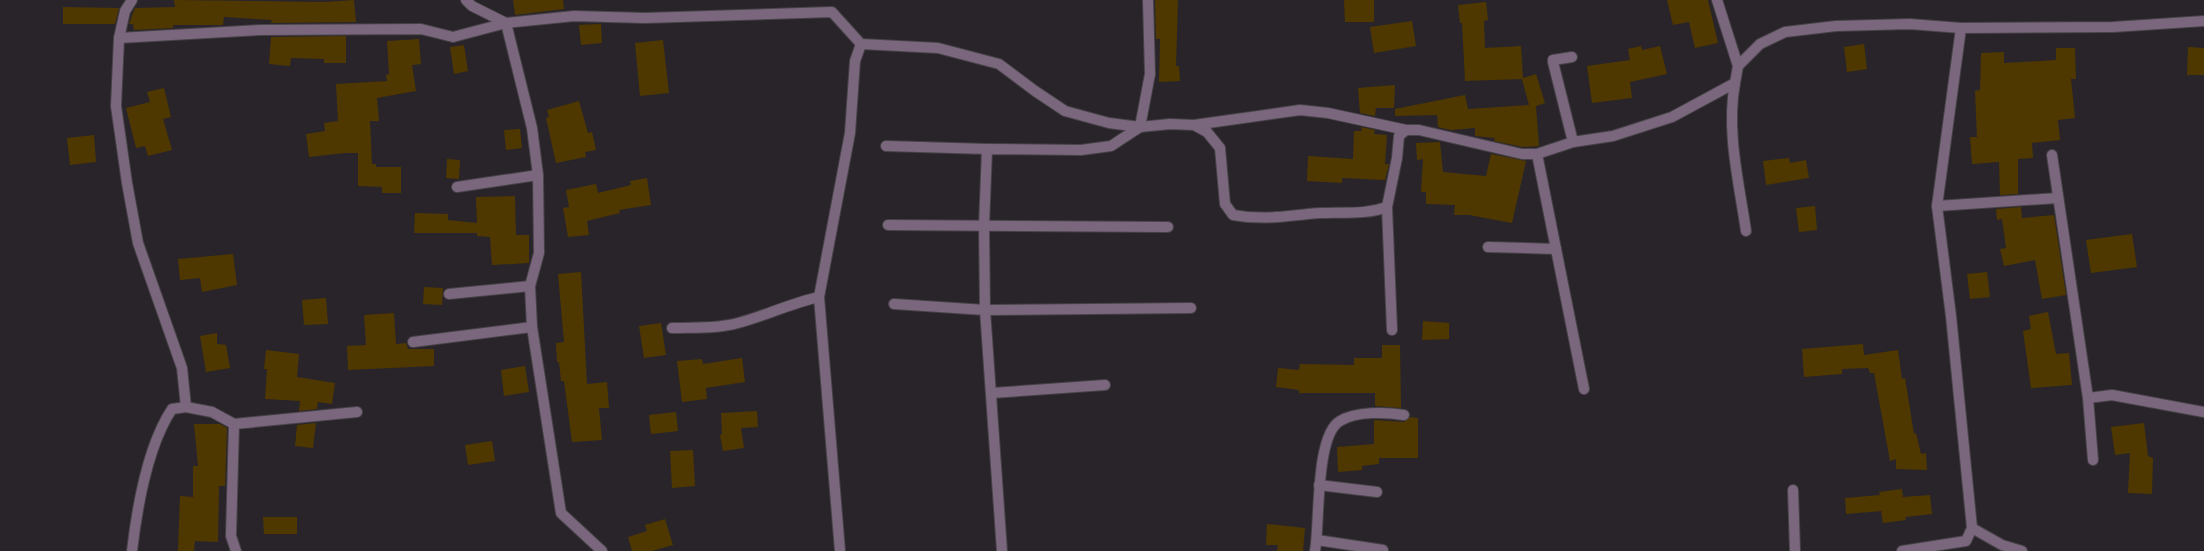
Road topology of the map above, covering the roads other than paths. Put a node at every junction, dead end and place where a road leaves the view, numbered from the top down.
1 (132, 0) edge
2 (466, 0) edge
3 (1148, 0) edge
4 (1717, 0) edge
5 (2204, 21) edge
6 (506, 23) junction
7 (1961, 28) junction
8 (119, 38) junction
9 (861, 44) junction
10 (1572, 57) dead end
11 (1738, 66) junction
12 (1735, 83) junction
13 (1194, 125) junction
14 (1140, 126) junction
15 (1406, 130) junction
16 (1573, 142) junction
17 (886, 146) dead end
18 (987, 150) junction
19 (1537, 154) junction
20 (2052, 155) dead end
21 (538, 175) junction
22 (457, 187) dead end
23 (2058, 198) junction
24 (1937, 206) junction
25 (1386, 207) junction
26 (888, 225) dead end
27 (984, 226) junction
28 (1168, 227) dead end
29 (1746, 231) dead end
30 (1488, 247) dead end
31 (1556, 249) junction
32 (530, 286) junction
33 (449, 294) dead end
34 (819, 297) junction
35 (894, 304) dead end
36 (1191, 308) dead end
37 (985, 310) junction
38 (532, 327) junction
39 (672, 328) dead end
40 (1392, 330) dead end
41 (413, 342) dead end
42 (1105, 385) dead end
43 (1584, 389) dead end
44 (992, 393) junction
45 (2088, 398) junction
46 (186, 407) junction
47 (357, 412) dead end
48 (2204, 412) edge
49 (1404, 415) dead end
50 (234, 424) junction
51 (2093, 460) dead end
52 (1319, 485) junction
53 (1793, 490) dead end
54 (1377, 492) dead end
55 (1972, 528) junction
56 (1317, 540) junction
57 (1383, 550) edge
58 (132, 551) edge
59 (236, 551) edge
60 (602, 551) edge
61 (840, 551) edge
62 (1002, 551) edge
63 (1315, 551) edge
64 (1795, 551) edge
65 (1902, 551) edge
66 (2022, 551) edge

1 - 8 street
2 - 6 street
3 - 14 street
4 - 11 street
5 - 7 street
6 - 8 street
6 - 9 street
6 - 21 street
7 - 11 street
7 - 24 street
8 - 46 street
9 - 14 street
9 - 34 street
10 - 16 street
11 - 12 street
12 - 16 street
12 - 29 street
13 - 14 street
13 - 15 street
13 - 25 street
14 - 18 street
15 - 19 street
15 - 25 street
16 - 19 street
17 - 18 street
18 - 27 street
19 - 31 street
20 - 23 street
21 - 22 street
21 - 32 street
23 - 24 street
23 - 45 street
24 - 55 street
25 - 40 street
26 - 27 street
27 - 28 street
27 - 37 street
30 - 31 street
31 - 43 street
32 - 33 street
32 - 38 street
34 - 39 street
34 - 61 street
35 - 37 street
36 - 37 street
37 - 44 street
38 - 41 street
38 - 60 street
42 - 44 street
44 - 62 street
45 - 48 street
45 - 51 street
46 - 50 street
46 - 58 street
47 - 50 street
49 - 52 street
50 - 59 street
52 - 54 street
52 - 56 street
53 - 64 street
55 - 65 street
55 - 66 street
56 - 57 street
56 - 63 street

